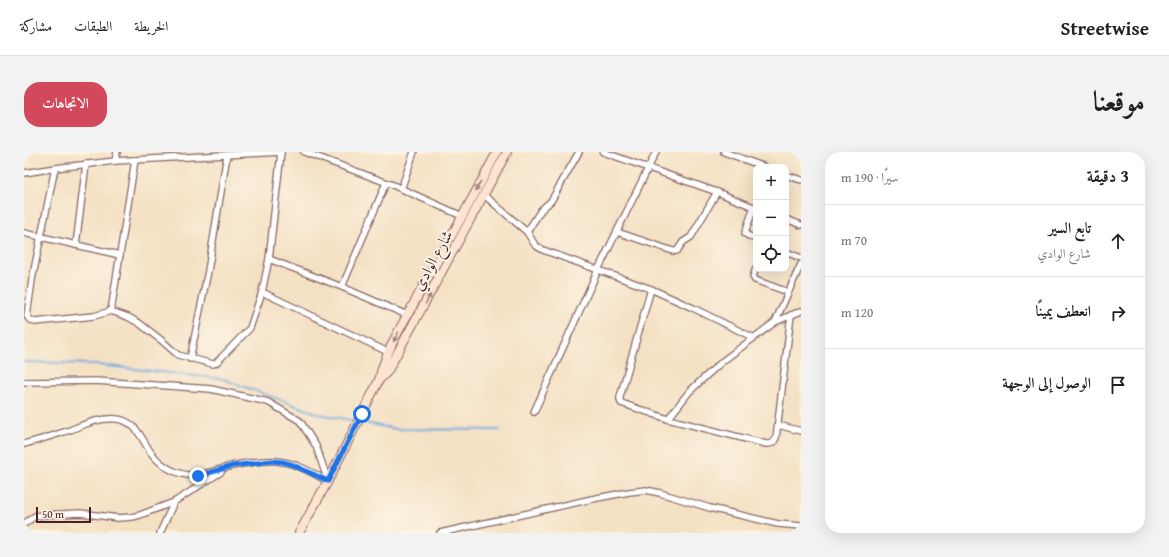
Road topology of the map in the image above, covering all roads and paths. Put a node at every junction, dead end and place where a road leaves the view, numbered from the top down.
1 (117, 152) edge
2 (281, 152) edge
3 (304, 152) edge
4 (414, 152) edge
5 (497, 152) edge
6 (507, 152) edge
7 (579, 152) edge
8 (603, 152) edge
9 (656, 152) edge
10 (725, 152) edge
11 (227, 154) junction
12 (318, 154) edge
13 (135, 160) junction
14 (115, 161) junction
15 (86, 164) junction
16 (757, 164) edge
17 (55, 168) junction
18 (648, 168) junction
19 (24, 173) edge
20 (789, 176) edge
21 (801, 180) edge
22 (386, 183) junction
23 (401, 189) junction
24 (717, 192) junction
25 (484, 196) junction
26 (753, 207) edge
27 (753, 213) edge
28 (462, 216) junction
29 (789, 220) edge
30 (801, 225) edge
31 (527, 232) junction
32 (617, 232) junction
33 (24, 233) edge
34 (40, 237) junction
35 (753, 238) edge
36 (76, 245) junction
37 (789, 253) edge
38 (120, 255) junction
39 (801, 258) edge
40 (269, 259) junction
41 (801, 264) edge
42 (598, 270) junction
43 (754, 272) edge
44 (342, 287) junction
45 (651, 289) junction
46 (262, 292) junction
47 (788, 292) junction
48 (111, 311) junction
49 (801, 311) edge
50 (407, 315) junction
51 (790, 316) junction
52 (775, 322) junction
53 (754, 338) junction
54 (388, 352) junction
55 (190, 359) junction
56 (379, 380) junction
57 (24, 382) edge
58 (534, 412) dead end
59 (668, 419) junction
60 (778, 425) junction
61 (801, 431) edge
62 (24, 444) edge
63 (232, 466) junction
64 (328, 481) junction
65 (174, 502) junction
66 (30, 520) junction
67 (24, 524) edge
68 (801, 526) edge
69 (24, 529) edge
70 (160, 533) edge
71 (299, 533) edge
72 (440, 533) edge

1 - 14 street
2 - 11 street
2 - 40 street
3 - 12 street
4 - 23 street
5 -> 28 main road, شارع الوادي
6 - 25 main road, شارع الوادي
7 - 31 street
8 - 18 street
9 - 18 street
10 - 16 street
11 - 13 street
11 - 55 street
12 - 22 street
13 - 14 street
13 - 38 street
14 - 15 street
15 - 17 street
15 - 36 street
17 - 19 street
17 - 34 street
18 - 24 street
18 - 32 street
20 - 21 street
22 - 23 street
22 - 44 street
23 - 28 street
24 - 26 street
24 - 32 street
25 - 31 street
56 -> 25 main road, شارع الوادي
27 - 35 street
28 - 50 main road, شارع الوادي
29 - 30 street
31 - 42 street
32 - 42 street
33 - 34 street
34 - 36 street
34 - 48 street
36 - 38 street
37 - 39 street
38 - 48 street
40 - 44 street
40 - 46 street
41 - 47 street
42 - 45 street
42 - 58 street
43 - 47 street
44 - 50 street
45 - 53 street
45 - 59 street
46 - 54 street
46 - 55 street
47 - 52 street
48 - 55 street
49 - 51 street
50 -> 54 main road, شارع الوادي
51 - 52 street
51 - 60 street
52 - 53 street
53 - 59 street
54 - 56 main road, شارع الوادي
56 - 64 main road, شارع الوادي
57 - 64 street
59 - 60 street
60 - 61 street
62 - 63 street
63 - 64 street
63 - 65 street
64 - 71 main road, شارع الوادي
65 - 66 street
65 - 70 street
66 - 67 street
66 - 69 street
68 - 72 street

